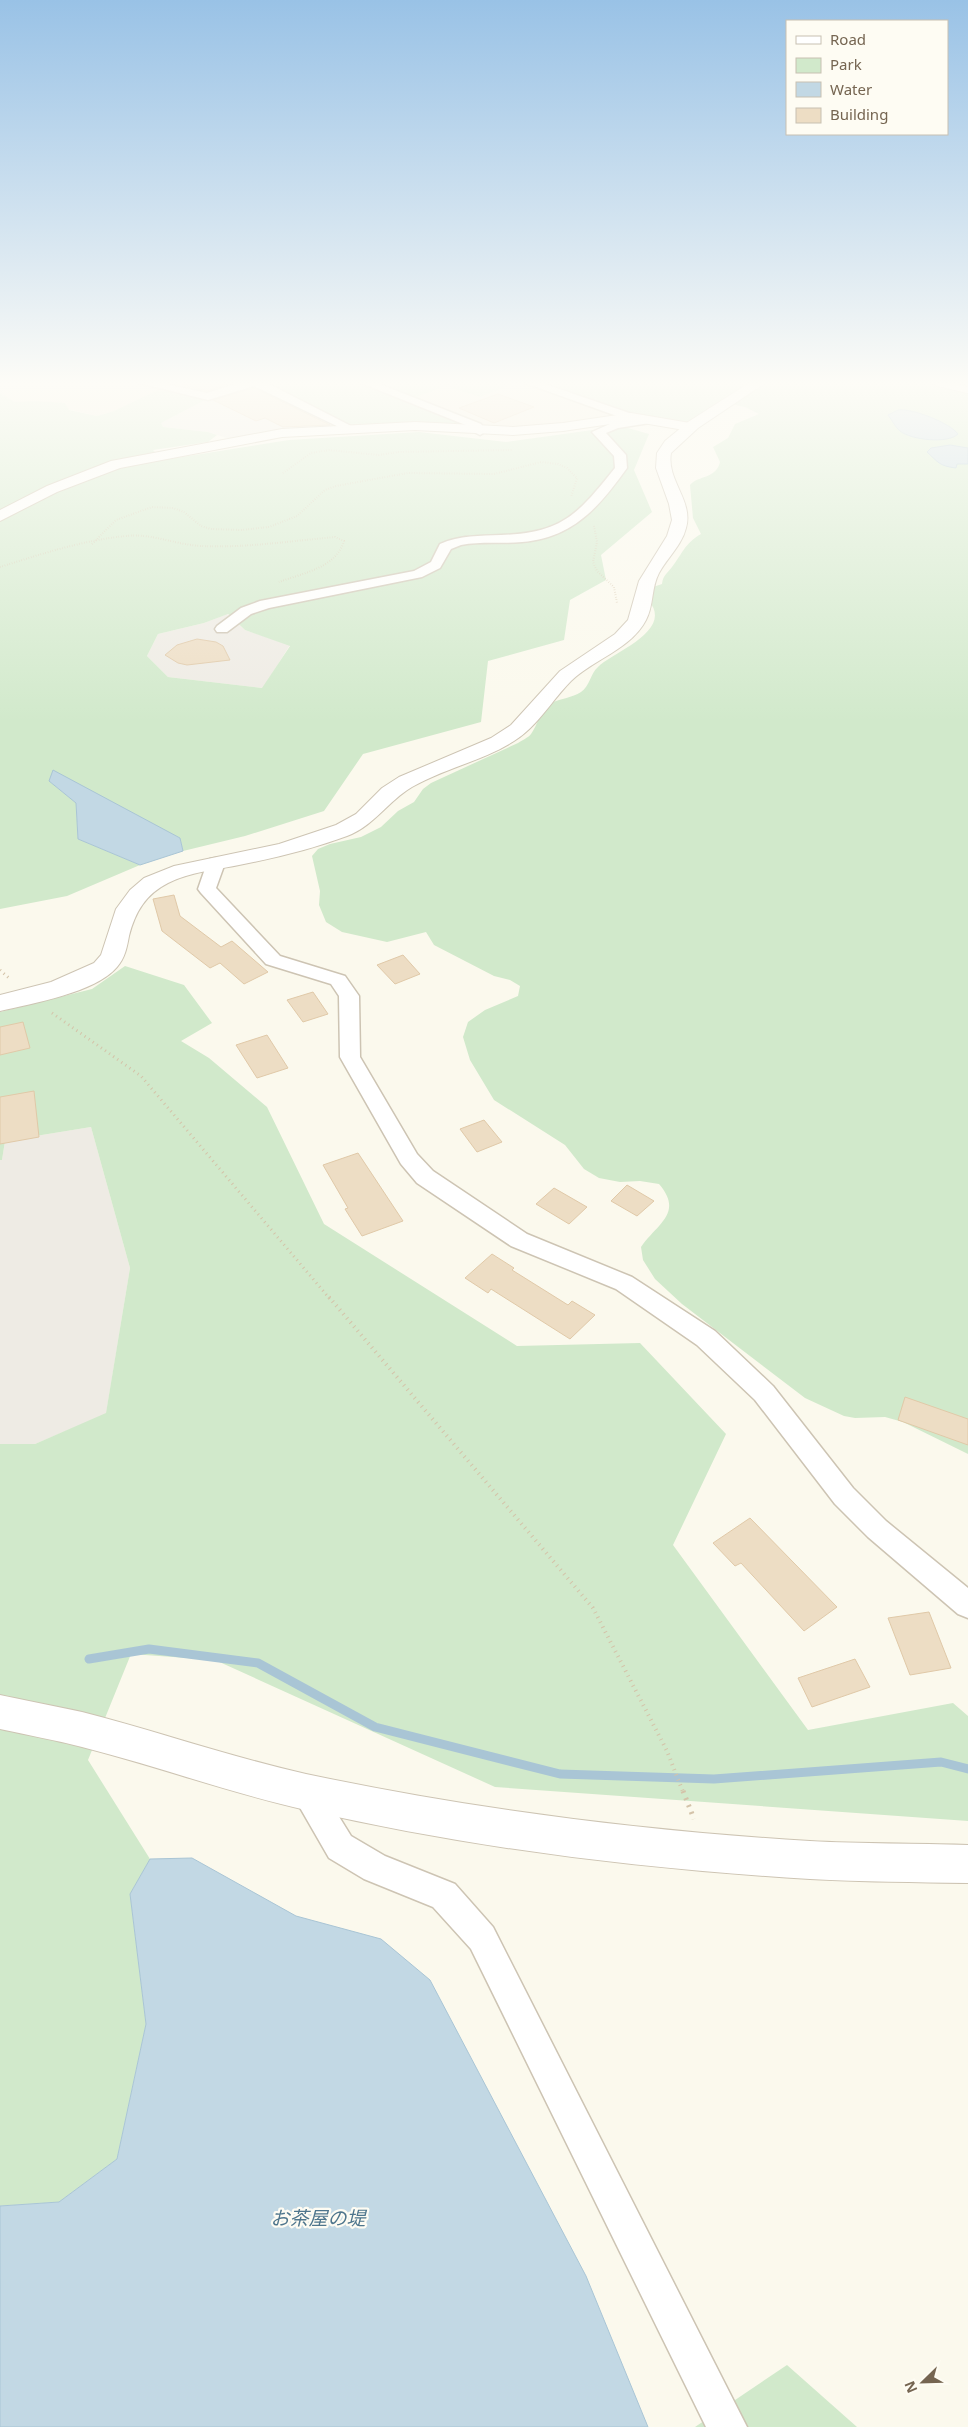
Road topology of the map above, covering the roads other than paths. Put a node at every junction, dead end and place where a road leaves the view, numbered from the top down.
1 (38, 496) edge
2 (599, 496) edge
3 (674, 496) edge
4 (0, 516) edge
5 (222, 629) dead end
6 (216, 863) junction
7 (0, 1003) edge
8 (968, 1605) edge
9 (0, 1712) edge
10 (306, 1792) junction
11 (968, 1864) edge
12 (727, 2427) edge

1 - 4 street
2 - 5 street
3 - 6 street
6 - 7 street
6 - 8 street
9 - 10 street
10 - 11 street
10 - 12 street

